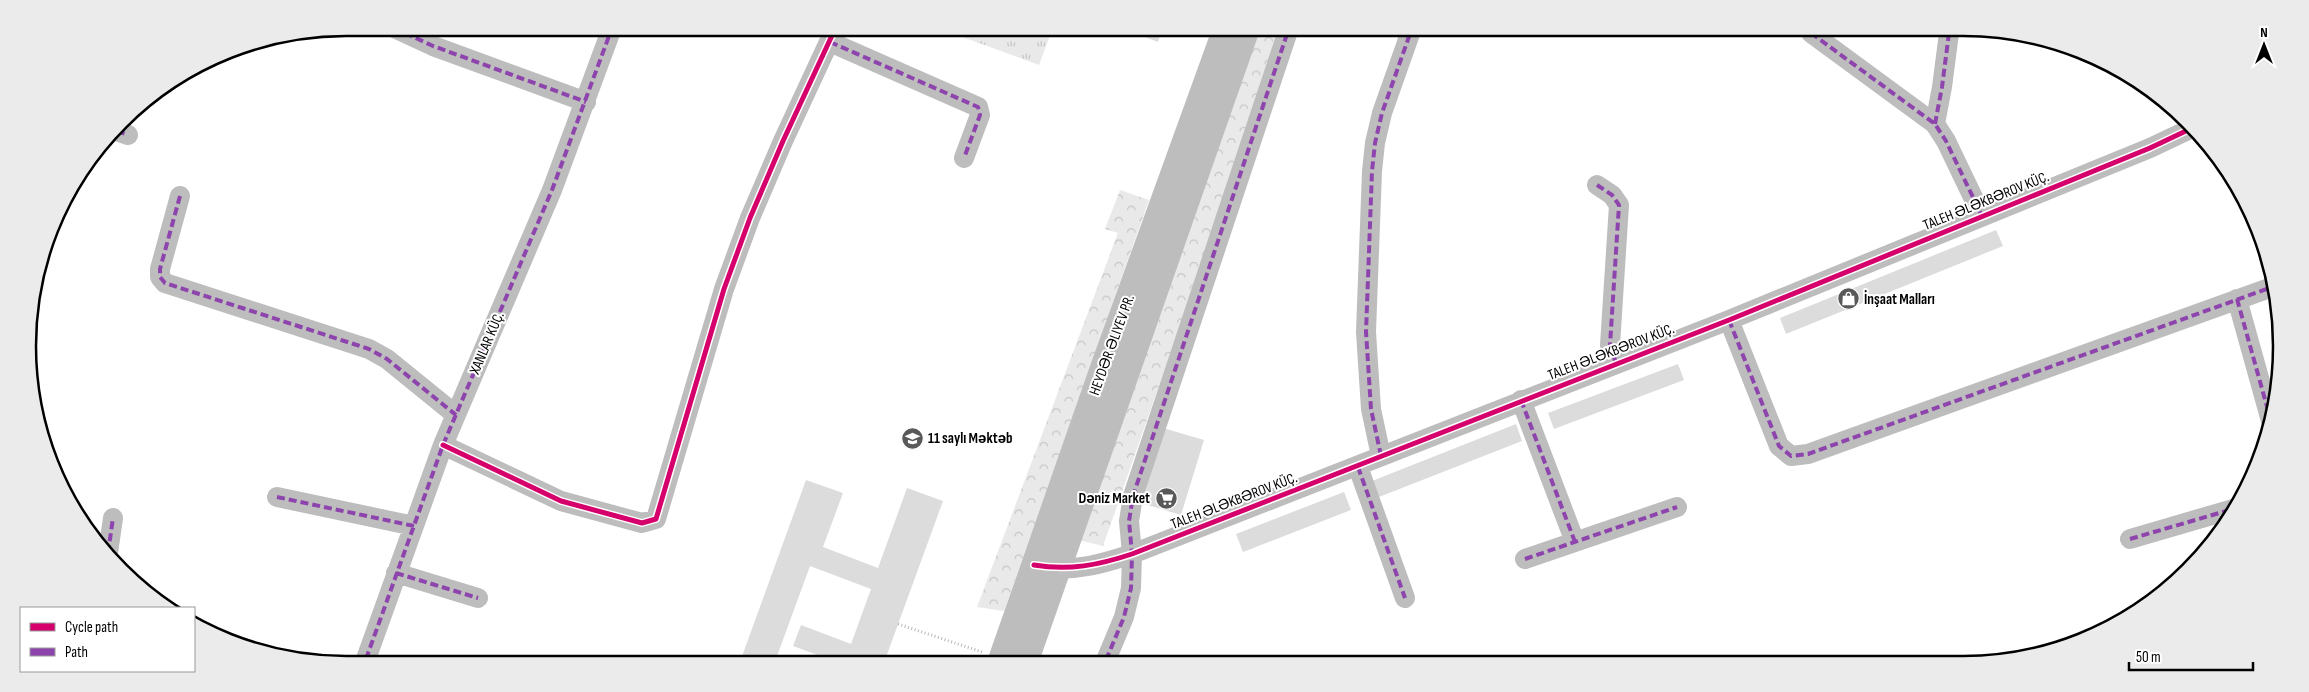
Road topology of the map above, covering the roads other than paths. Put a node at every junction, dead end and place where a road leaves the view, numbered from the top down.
1 (412, 36) edge
2 (609, 36) edge
3 (833, 36) edge
4 (1223, 36) edge
5 (1244, 36) edge
6 (1286, 36) edge
7 (1409, 36) edge
8 (1815, 36) edge
9 (1949, 36) edge
10 (586, 102) junction
11 (1935, 124) junction
12 (2186, 131) edge
13 (964, 158) dead end
14 (1597, 185) dead end
15 (180, 196) dead end
16 (1982, 216) junction
17 (2267, 289) edge
18 (2237, 299) junction
19 (1729, 320) junction
20 (1616, 363) junction
21 (1521, 400) junction
22 (2267, 406) edge
23 (456, 415) junction
24 (443, 445) junction
25 (1381, 456) junction
26 (1358, 467) junction
27 (277, 497) dead end
28 (1677, 507) dead end
29 (2225, 511) edge
30 (113, 518) dead end
31 (414, 526) junction
32 (2130, 539) dead end
33 (1575, 542) junction
34 (109, 545) edge
35 (1132, 554) junction
36 (1525, 560) dead end
37 (1046, 567) junction
38 (396, 573) junction
39 (478, 598) dead end
40 (1406, 598) dead end
41 (367, 656) edge
42 (1011, 656) edge
43 (1108, 656) edge

1 - 10 street
2 - 10 street, XANLAR KÜÇ.
3 - 13 street
3 - 24 street
4 - 37 main road, HEYDƏR ƏLIYEV PR.
5 - 37 main road, HEYDƏR ƏLIYEV PR.
6 - 35 street
7 - 25 street
8 - 11 street
9 - 11 street
10 - 23 street, XANLAR KÜÇ.
11 - 16 street
12 - 16 street, TALEH ƏLƏKBƏROV KÜÇ.
14 - 20 street
15 - 23 street
16 - 19 street, TALEH ƏLƏKBƏROV KÜÇ.
17 - 18 street
18 - 19 street
18 - 22 street
19 - 20 street, TALEH ƏLƏKBƏROV KÜÇ.
20 - 21 street, TALEH ƏLƏKBƏROV KÜÇ.
21 - 25 street, TALEH ƏLƏKBƏROV KÜÇ.
21 - 33 street
23 - 24 street, XANLAR KÜÇ.
24 - 31 street, XANLAR KÜÇ.
25 - 26 street, TALEH ƏLƏKBƏROV KÜÇ.
26 - 35 street, TALEH ƏLƏKBƏROV KÜÇ.
26 - 40 street
27 - 31 street
28 - 33 street
29 - 32 street
30 - 34 street
31 - 38 street, XANLAR KÜÇ.
33 - 36 street
35 - 37 street, TALEH ƏLƏKBƏROV KÜÇ.
35 - 43 street
37 - 42 main road, HEYDƏR ƏLIYEV PR.
38 - 39 street
38 - 41 street, XANLAR KÜÇ.

